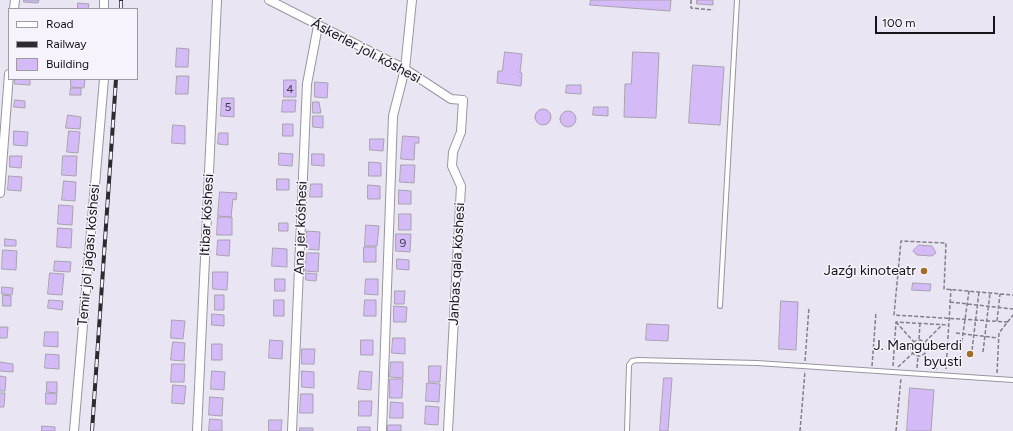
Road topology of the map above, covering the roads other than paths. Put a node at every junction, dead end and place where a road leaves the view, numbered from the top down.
1 (217, 0) edge
2 (269, 0) edge
3 (412, 0) edge
4 (737, 0) edge
5 (318, 26) junction
6 (405, 69) junction
7 (9, 80) edge
8 (104, 80) edge
9 (463, 100) joint
10 (0, 193) edge
11 (720, 306) dead end
12 (1013, 380) edge
13 (74, 431) edge
14 (197, 431) edge
15 (292, 431) edge
16 (382, 431) edge
17 (448, 431) edge
18 (627, 431) edge

1 - 14 street, Itibar kóshesi
2 - 5 street, Áskerler jolı kóshesi
3 - 6 street
4 - 11 lane
5 - 6 street, Áskerler jolı kóshesi
5 - 15 street, Ana jer kóshesi
6 - 9 street, Áskerler jolı kóshesi
6 - 16 street
7 - 10 street
8 - 13 street, Temir jol jaǵası kóshesi
9 - 17 street, Janbas qala kóshesi
12 - 18 lane

